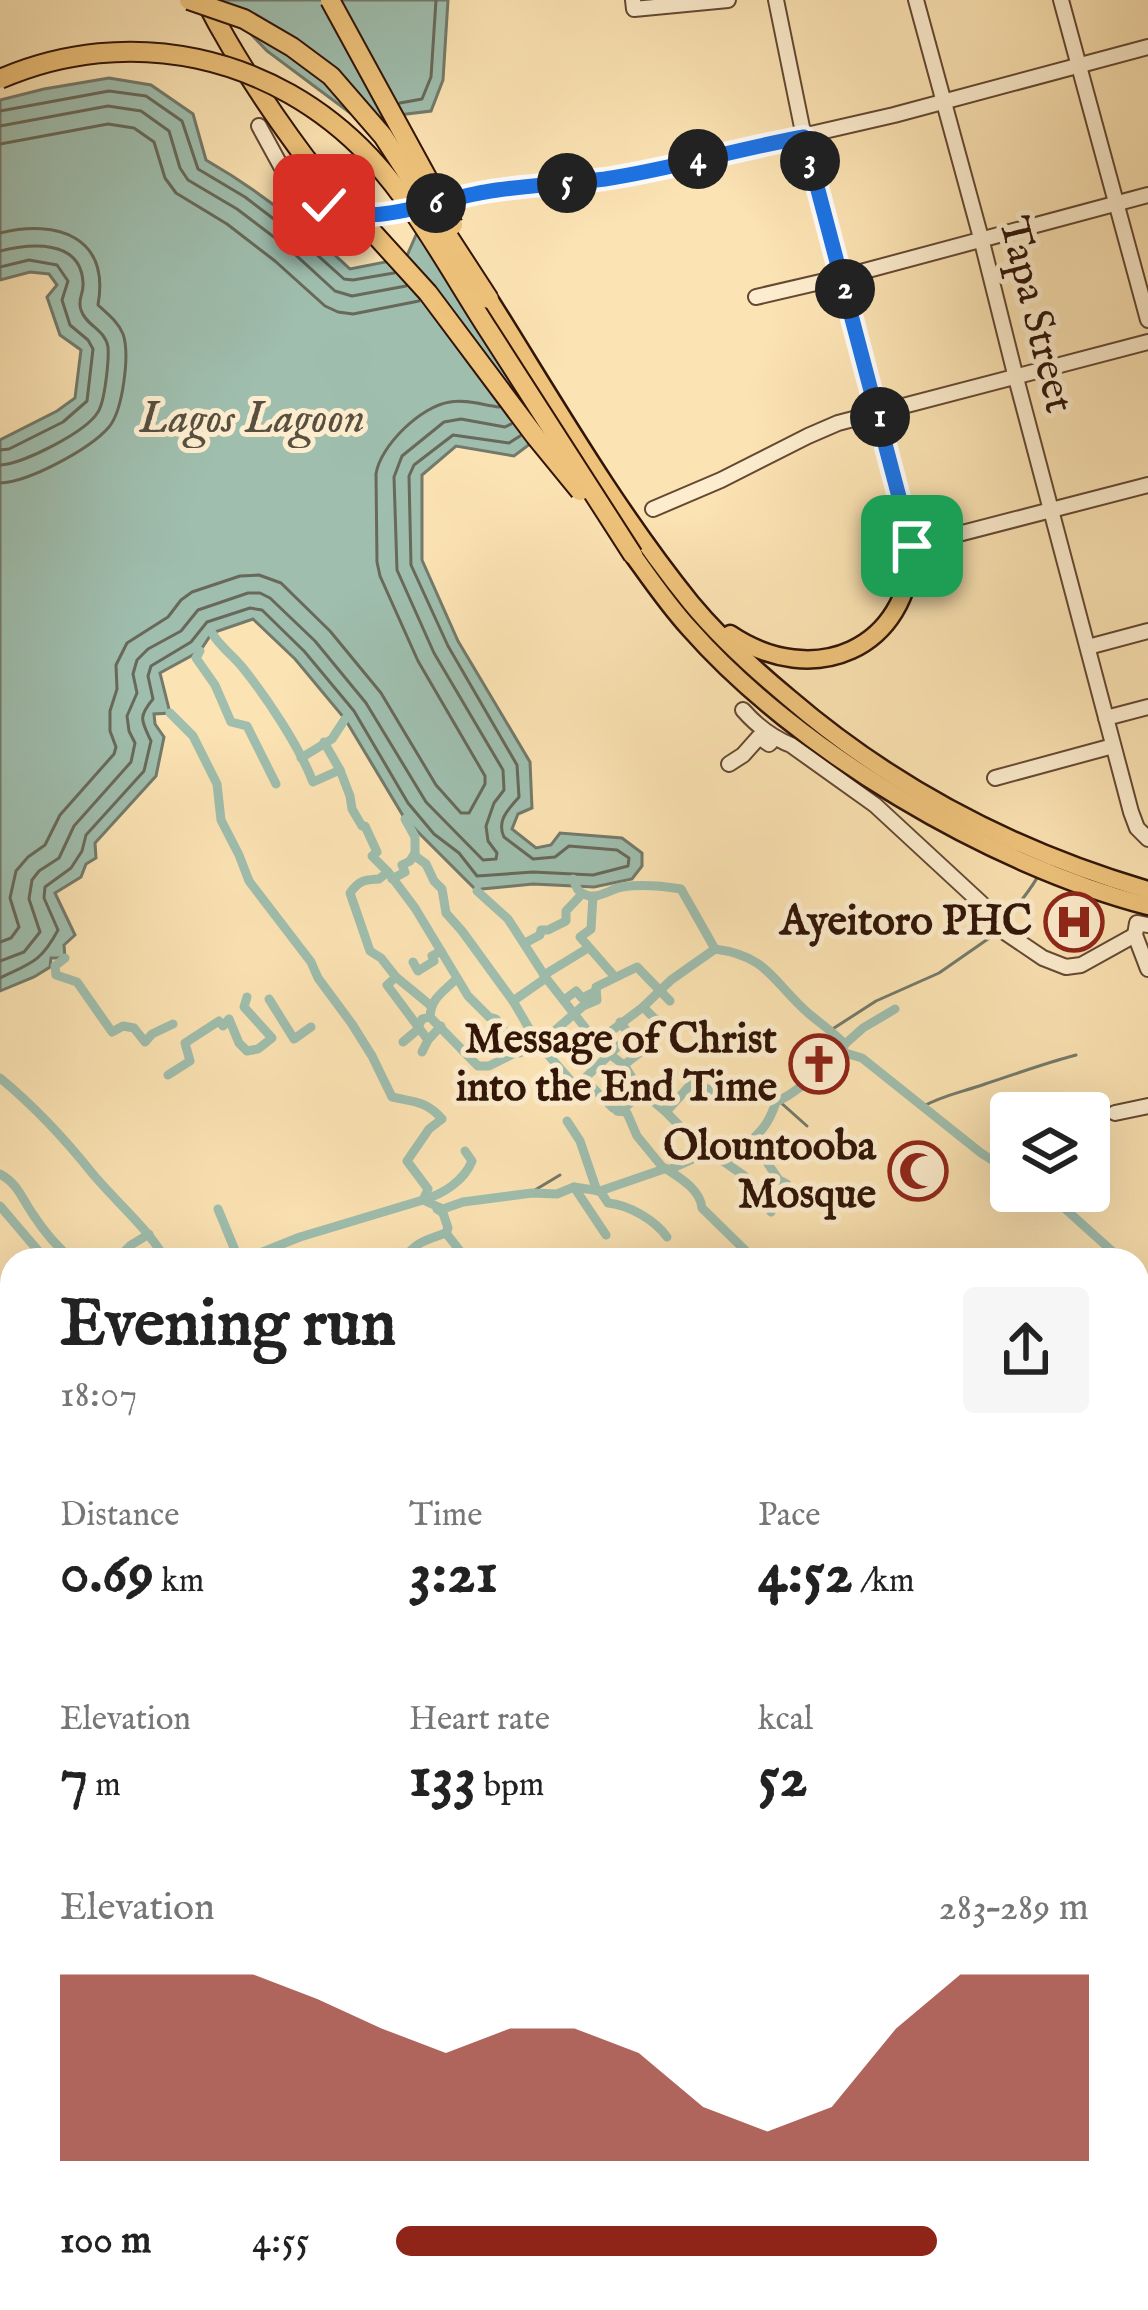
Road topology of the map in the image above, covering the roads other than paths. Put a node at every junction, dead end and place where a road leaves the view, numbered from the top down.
1 (189, 0) edge
2 (205, 0) edge
3 (330, 0) edge
4 (633, 0) edge
5 (728, 0) edge
6 (776, 0) edge
7 (916, 0) edge
8 (1061, 0) edge
9 (1148, 47) edge
10 (1078, 66) junction
11 (0, 79) edge
12 (943, 102) junction
13 (259, 126) dead end
14 (804, 137) junction
15 (1148, 195) edge
16 (1114, 205) junction
17 (981, 238) junction
18 (842, 277) junction
19 (756, 297) dead end
20 (489, 299) junction
21 (1148, 320) edge
22 (1148, 342) edge
23 (1016, 378) junction
24 (909, 404) junction
25 (879, 413) junction
26 (887, 445) junction
27 (1148, 485) edge
28 (653, 509) dead end
29 (1051, 509) junction
30 (912, 546) junction
31 (632, 555) junction
32 (668, 588) junction
33 (691, 603) junction
34 (1148, 631) edge
35 (1088, 647) junction
36 (1148, 707) edge
37 (742, 710) dead end
38 (1106, 718) junction
39 (776, 739) junction
40 (1113, 746) junction
41 (729, 764) dead end
42 (995, 778) dead end
43 (1148, 839) edge
44 (1007, 847) junction
45 (1082, 878) junction
46 (1148, 890) edge
47 (1148, 906) edge
48 (1141, 930) edge
49 (1148, 969) edge
50 (1148, 1106) edge
51 (1115, 1113) dead end

1 - 20 highway, bridge
2 - 31 highway, bridge
3 - 20 highway, bridge
4 - 5 street
6 - 14 street
7 - 12 street, Tapa Street
8 - 10 street
9 - 10 street
10 - 12 street
10 - 16 street
11 - 31 highway, bridge
12 - 14 street
12 - 17 street, Tapa Street
13 - 14 street
14 - 18 street
15 - 16 street
16 - 17 street
16 - 21 street
17 - 18 street
17 - 23 street, Tapa Street
18 - 19 street
18 - 25 street
20 - 32 main road
22 - 23 street
23 - 24 street
23 - 29 street, Tapa Street
24 - 25 street
24 - 26 street
25 - 26 street
25 - 28 street
26 - 30 street
27 - 29 street
29 - 30 street
29 - 35 street, Tapa Street
30 - 33 main road
31 - 32 main road
32 - 33 main road
32 - 44 main road
33 - 44 main road
34 - 35 street
35 - 38 street, Tapa Street
36 - 38 street
37 - 39 street
38 - 40 street, Tapa Street
39 - 41 street
39 - 48 street
40 - 42 street
40 - 43 street, Tapa Street
44 - 45 main road
45 - 46 main road
45 - 47 main road
48 - 49 street
50 - 51 street

